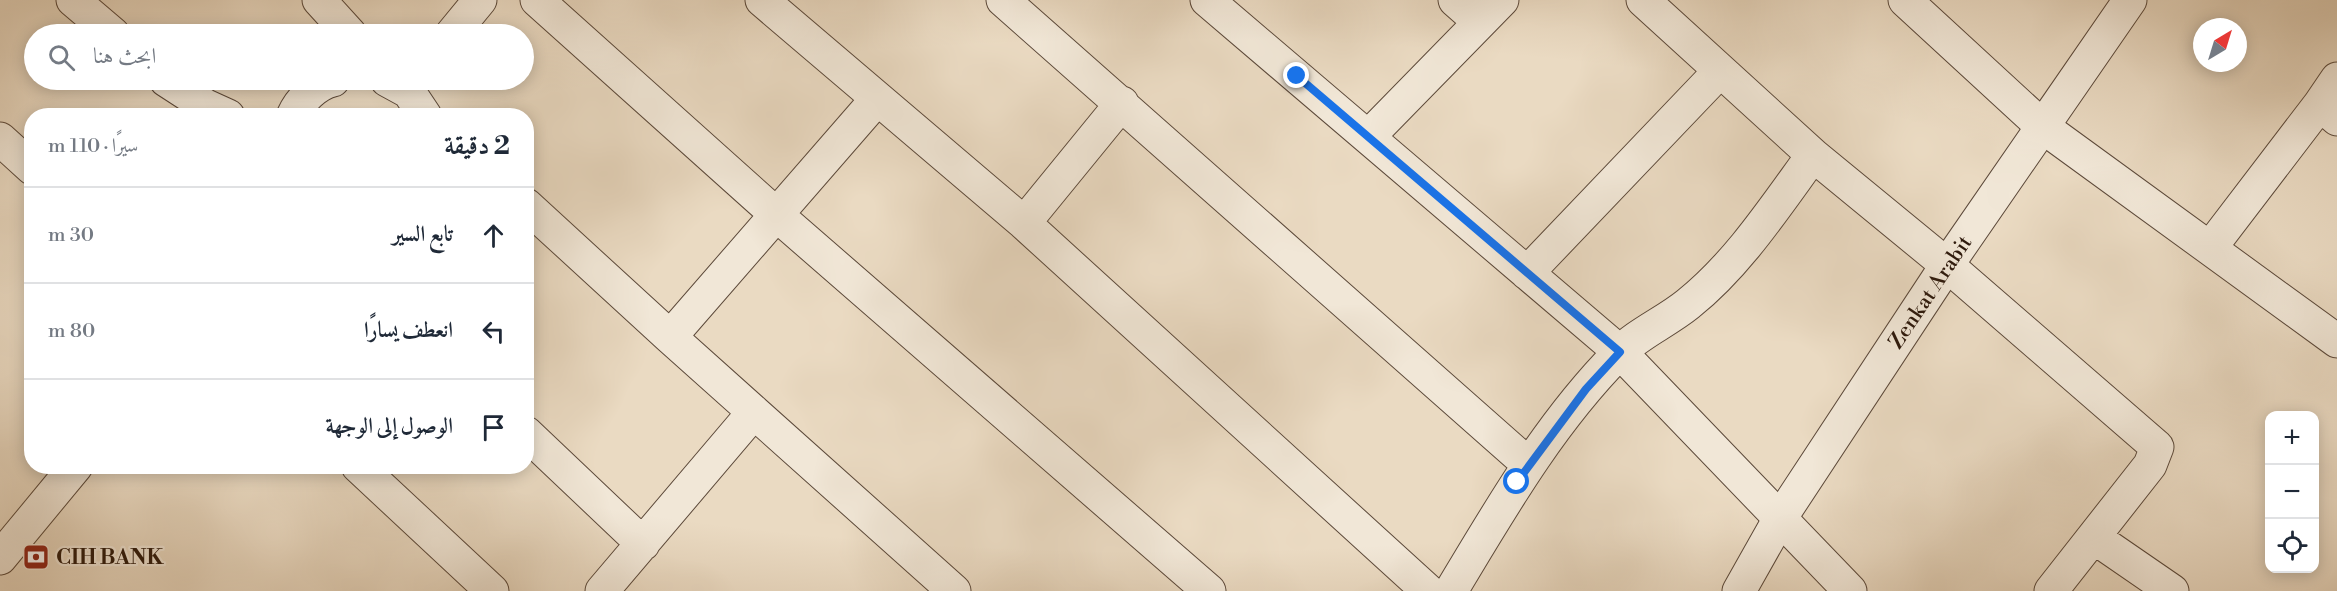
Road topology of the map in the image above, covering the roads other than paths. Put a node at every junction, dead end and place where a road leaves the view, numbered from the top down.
1 (73, 0) edge
2 (319, 0) edge
3 (480, 0) edge
4 (537, 0) edge
5 (762, 0) edge
6 (1003, 0) edge
7 (1207, 0) edge
8 (1455, 0) edge
9 (1643, 0) edge
10 (1905, 0) edge
11 (2130, 0) edge
12 (1491, 11) edge
13 (101, 24) edge
14 (341, 24) edge
15 (460, 24) edge
16 (1720, 71) junction
17 (181, 90) edge
18 (315, 90) edge
19 (877, 99) junction
20 (2331, 101) edge
21 (1122, 103) junction
22 (210, 108) edge
23 (296, 108) edge
24 (2043, 127) junction
25 (1368, 137) junction
26 (0, 138) edge
27 (1813, 155) junction
28 (24, 160) edge
29 (534, 212) edge
30 (778, 216) junction
31 (1024, 223) junction
32 (2210, 248) junction
33 (1947, 265) junction
34 (1527, 273) junction
35 (670, 337) junction
36 (2337, 341) edge
37 (1620, 352) junction
38 (754, 412) junction
39 (534, 441) edge
40 (1528, 464) junction
41 (69, 474) edge
42 (367, 474) edge
43 (1779, 520) junction
44 (2095, 538) junction
45 (644, 544) junction
46 (0, 558) edge
47 (492, 591) edge
48 (602, 591) edge
49 (954, 591) edge
50 (1209, 591) edge
51 (1428, 591) edge
52 (1451, 591) edge
53 (1739, 591) edge
54 (1850, 591) edge
55 (2051, 591) edge
56 (2172, 591) edge

1 - 13 street
2 - 14 street
3 - 15 street
4 - 30 street
5 - 19 street
6 - 21 street
7 - 25 street
8 - 12 street
9 - 16 street
10 - 24 street
11 - 24 street, Zenkat Arabit
12 - 25 street
16 - 27 street
16 - 34 street
17 - 22 street
18 - 23 street
19 - 30 street
19 - 31 street
20 - 32 street
21 - 31 street
21 - 40 street
24 - 32 street
24 - 33 street, Zenkat Arabit
25 - 34 street
26 - 28 street
27 - 33 street
27 - 37 street
29 - 35 street
30 - 35 street
30 - 50 street
31 - 51 street
32 - 36 street
33 - 43 street, Zenkat Arabit
33 - 44 street
34 - 37 street
35 - 38 street
37 - 40 street
37 - 43 street
38 - 45 street
38 - 49 street
39 - 45 street
40 - 52 street
41 - 46 street
42 - 47 street
43 - 53 street, Zenkat Arabit
43 - 54 street
44 - 55 street
44 - 56 street
45 - 48 street

